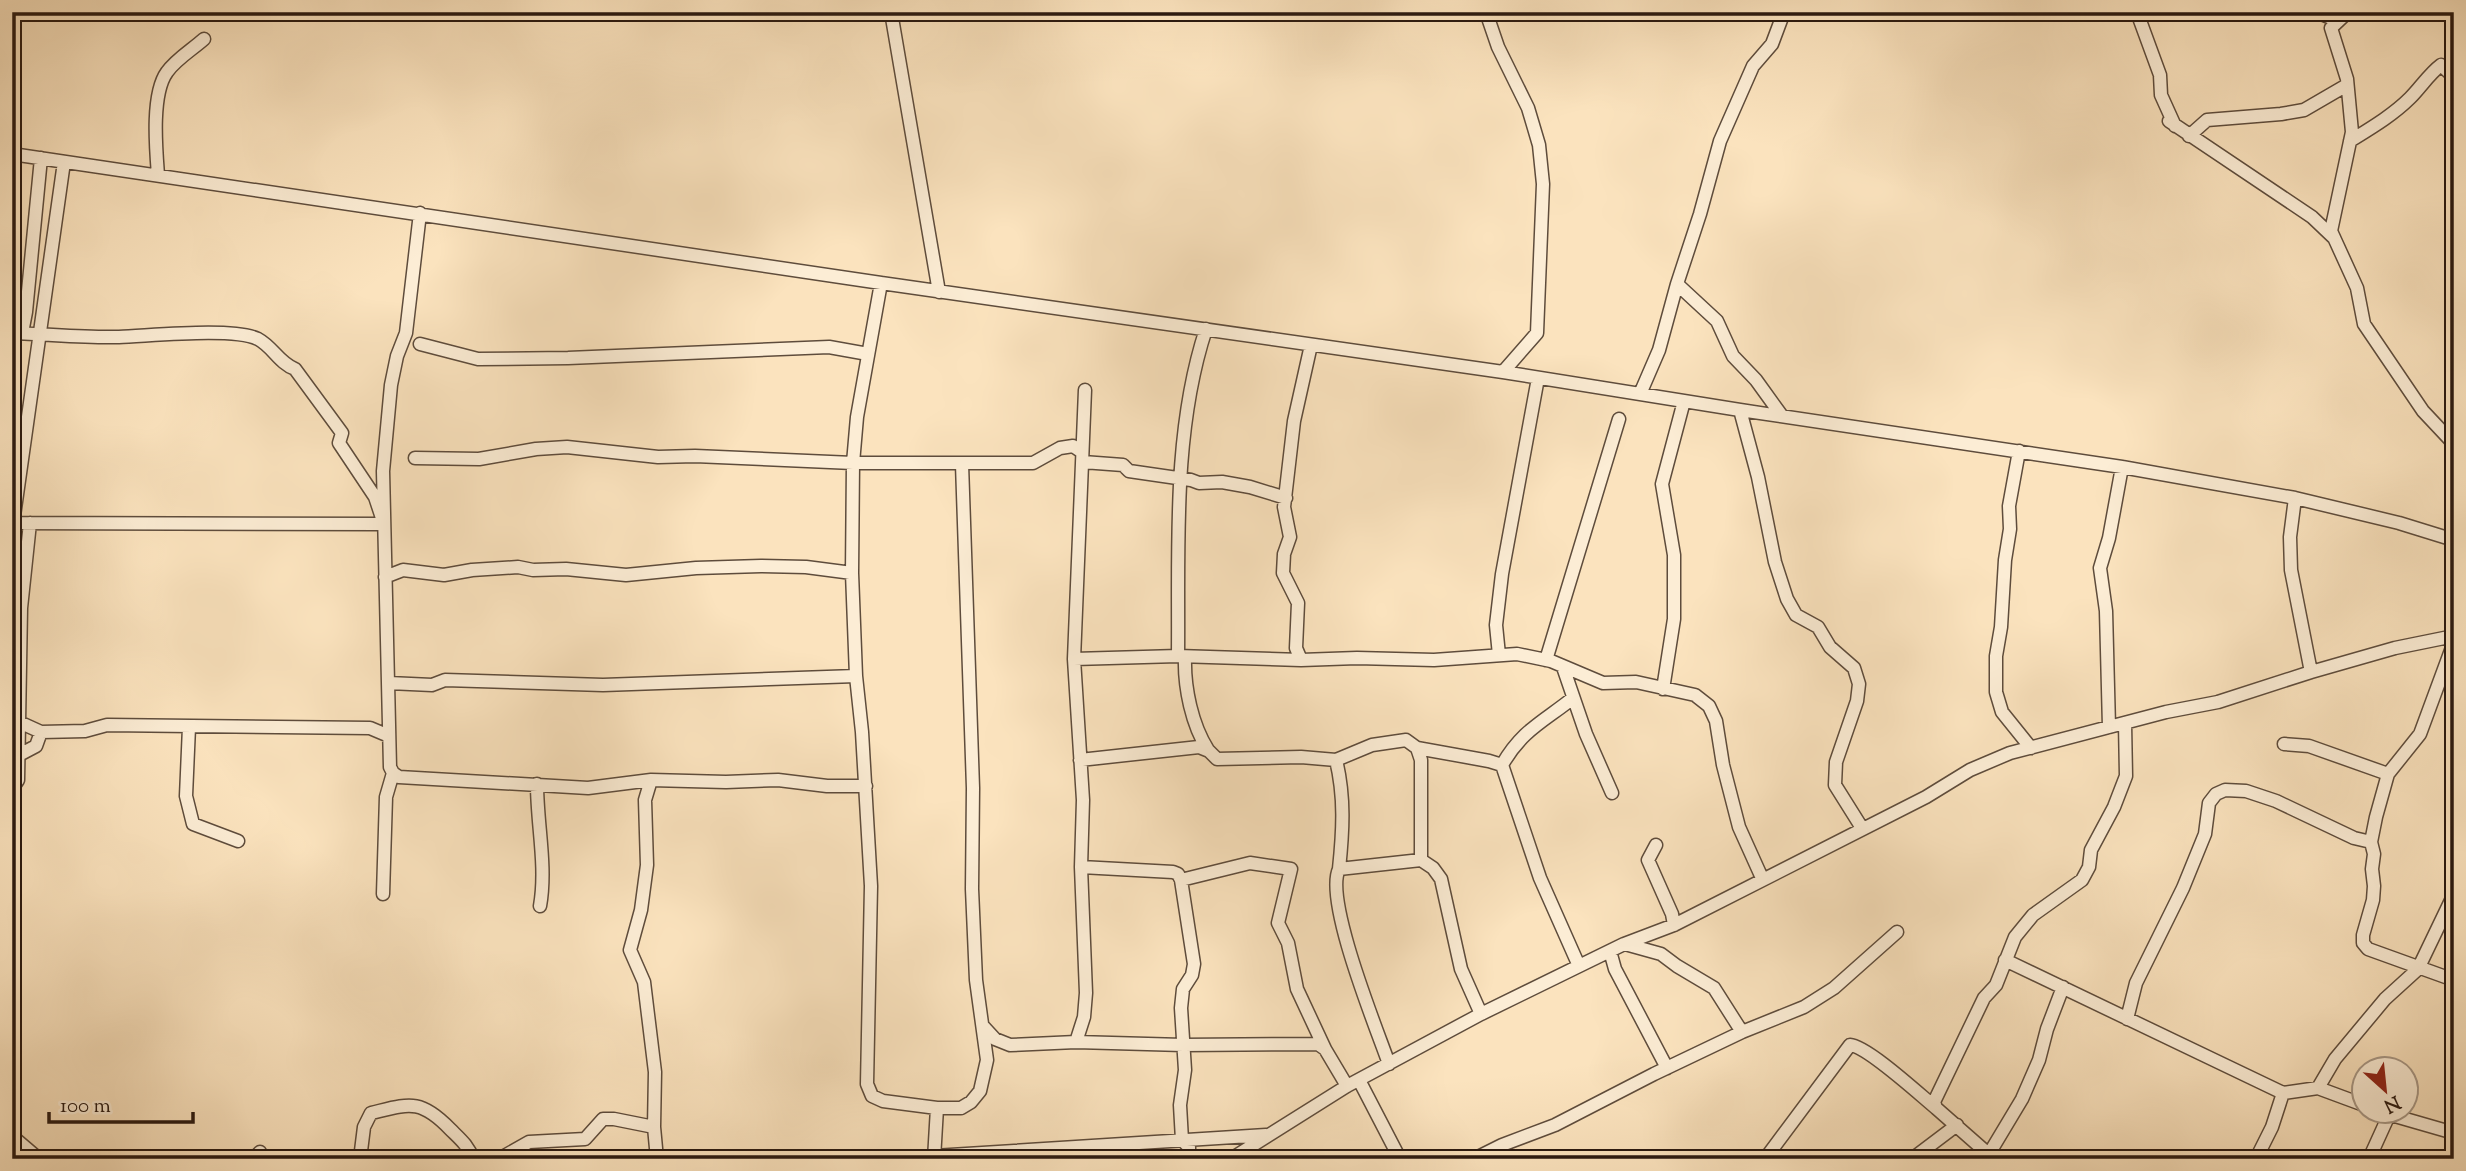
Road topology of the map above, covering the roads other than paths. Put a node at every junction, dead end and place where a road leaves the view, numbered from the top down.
1 (891, 12) edge
2 (1486, 12) edge
3 (1784, 12) edge
4 (2135, 12) edge
5 (2317, 12) edge
6 (2343, 17) edge
7 (204, 39) dead end
8 (2454, 77) edge
9 (2347, 85) junction
10 (2189, 135) junction
11 (2350, 141) junction
12 (12, 154) edge
13 (40, 158) junction
14 (64, 162) junction
15 (158, 176) junction
16 (420, 213) junction
17 (2333, 237) junction
18 (881, 284) junction
19 (1677, 284) junction
20 (939, 292) junction
21 (1206, 329) junction
22 (17, 333) edge
23 (40, 334) junction
24 (420, 344) dead end
25 (1311, 345) junction
26 (868, 354) junction
27 (1503, 372) junction
28 (1538, 378) junction
29 (1085, 390) dead end
30 (1640, 394) junction
31 (1684, 401) junction
32 (1740, 410) junction
33 (1782, 416) junction
34 (1619, 419) dead end
35 (2454, 444) edge
36 (2019, 452) junction
37 (1083, 457) junction
38 (415, 458) dead end
39 (853, 464) junction
40 (962, 464) junction
41 (2122, 467) junction
42 (1182, 479) junction
43 (1286, 498) junction
44 (2295, 498) junction
45 (13, 523) edge
46 (30, 523) junction
47 (384, 524) junction
48 (2454, 540) edge
49 (852, 573) junction
50 (385, 577) junction
51 (2454, 636) edge
52 (2454, 642) edge
53 (1499, 655) junction
54 (1181, 657) junction
55 (1074, 659) junction
56 (1301, 660) junction
57 (1546, 660) junction
58 (1563, 667) junction
59 (2311, 671) junction
60 (856, 676) junction
61 (389, 683) junction
62 (1663, 689) junction
63 (1573, 698) junction
64 (19, 722) junction
65 (2125, 723) junction
66 (189, 727) junction
67 (2109, 727) junction
68 (41, 732) junction
69 (389, 736) junction
70 (2284, 744) dead end
71 (1417, 748) junction
72 (2031, 748) junction
73 (1209, 751) junction
74 (19, 755) junction
75 (1080, 760) junction
76 (1336, 760) junction
77 (1502, 765) junction
78 (393, 773) junction
79 (2388, 775) junction
80 (650, 780) junction
81 (537, 784) junction
82 (866, 786) junction
83 (12, 789) edge
84 (1612, 793) dead end
85 (1862, 828) junction
86 (238, 841) dead end
87 (2371, 842) junction
88 (1656, 845) dead end
89 (1421, 860) junction
90 (1082, 867) junction
91 (1339, 869) junction
92 (1762, 878) junction
93 (1181, 880) junction
94 (383, 894) dead end
95 (2454, 894) edge
96 (540, 906) dead end
97 (1674, 925) junction
98 (1897, 932) dead end
99 (1624, 944) junction
100 (1610, 951) junction
101 (2005, 960) junction
102 (1579, 966) junction
103 (2418, 969) junction
104 (2454, 980) edge
105 (2063, 987) junction
106 (1481, 1014) junction
107 (2127, 1019) junction
108 (983, 1026) junction
109 (1742, 1031) junction
110 (1076, 1042) junction
111 (1010, 1045) junction
112 (1183, 1045) junction
113 (1325, 1049) junction
114 (987, 1060) junction
115 (1389, 1064) junction
116 (1667, 1068) junction
117 (1353, 1083) junction
118 (2318, 1088) junction
119 (2283, 1093) junction
120 (2350, 1100) edge
121 (937, 1108) junction
122 (1936, 1108) junction
123 (2420, 1123) edge
124 (1957, 1125) junction
125 (2380, 1126) edge
126 (654, 1127) junction
127 (2454, 1133) edge
128 (1271, 1135) junction
129 (12, 1136) edge
130 (1182, 1140) junction
131 (1992, 1157) edge
132 (934, 1158) edge
133 (40, 1159) edge
134 (360, 1159) edge
135 (473, 1159) edge
136 (499, 1159) edge
137 (657, 1159) edge
138 (1189, 1159) edge
139 (1231, 1159) edge
140 (1400, 1159) edge
141 (1475, 1159) edge
142 (1765, 1159) edge
143 (1912, 1159) edge
144 (2256, 1159) edge
145 (2369, 1159) edge

1 - 20 street
2 - 27 street
3 - 19 street
4 - 10 street
5 - 6 street
6 - 9 street
7 - 15 street
8 - 11 street
9 - 10 street
9 - 11 street
10 - 17 street
11 - 17 street
12 - 13 street
13 - 14 street
13 - 22 street
14 - 15 street
14 - 23 street
15 - 16 street
16 - 18 street
16 - 47 street
17 - 35 street
18 - 20 street
18 - 26 street
19 - 30 street
19 - 33 street
20 - 21 street
21 - 25 street
21 - 42 street
22 - 23 street
23 - 45 street
23 - 47 street
24 - 26 street
25 - 27 street
25 - 43 street
26 - 39 street
27 - 28 street
28 - 30 street
28 - 53 street
29 - 37 street
30 - 31 street
31 - 32 street
31 - 62 street
32 - 33 street
32 - 85 street
33 - 36 street
34 - 57 street
36 - 41 street
36 - 72 street
37 - 40 street
37 - 42 street
37 - 55 street
38 - 39 street
39 - 40 street
39 - 49 street
40 - 108 street
41 - 44 street
41 - 67 street
42 - 43 street
42 - 54 street
43 - 56 street
44 - 48 street
44 - 59 street
45 - 46 street
46 - 47 street
46 - 64 street
47 - 50 street
49 - 50 street
49 - 60 street
50 - 61 street
51 - 59 street
52 - 79 street
53 - 56 street
53 - 57 street
54 - 55 street
54 - 56 street
54 - 73 street
55 - 75 street
57 - 58 street
58 - 62 street
58 - 63 street
59 - 65 street
60 - 61 street
60 - 82 street
61 - 69 street
62 - 92 street
63 - 77 street
63 - 84 street
64 - 68 street
64 - 74 street
65 - 67 street
65 - 101 street
66 - 68 street
66 - 69 street
66 - 86 street
67 - 72 street
68 - 74 street
69 - 78 street
70 - 79 street
71 - 76 street
71 - 77 street
71 - 89 street
72 - 85 street
73 - 75 street
73 - 76 street
74 - 83 street
75 - 90 street
76 - 91 street
77 - 102 street
78 - 81 street
78 - 94 street
79 - 87 street
80 - 81 street
80 - 82 street
80 - 126 street
81 - 96 street
82 - 121 street
85 - 92 street
87 - 103 street
87 - 107 street
88 - 97 street
89 - 91 street
89 - 106 street
90 - 93 street
90 - 110 street
91 - 115 street
92 - 97 street
93 - 112 street
93 - 113 street
95 - 103 street
97 - 99 street
98 - 109 street
99 - 100 street
99 - 109 street
100 - 102 street
100 - 116 street
101 - 105 street
101 - 122 street
102 - 106 street
103 - 104 street
103 - 118 street
105 - 107 street
105 - 131 street
106 - 115 street
107 - 119 street
108 - 111 street
108 - 114 street
109 - 116 street
110 - 111 street
110 - 112 street
111 - 114 street
112 - 113 street
112 - 130 street
113 - 117 street
114 - 121 street
115 - 117 street
116 - 141 street
117 - 128 street
117 - 140 street
118 - 119 street
118 - 120 street
119 - 144 street
121 - 132 street
122 - 124 street
122 - 142 street
123 - 127 street
124 - 131 street
124 - 143 street
125 - 145 street
126 - 136 street
126 - 137 street
128 - 130 street
128 - 139 street
129 - 133 street
130 - 132 street
130 - 138 street
134 - 135 street

